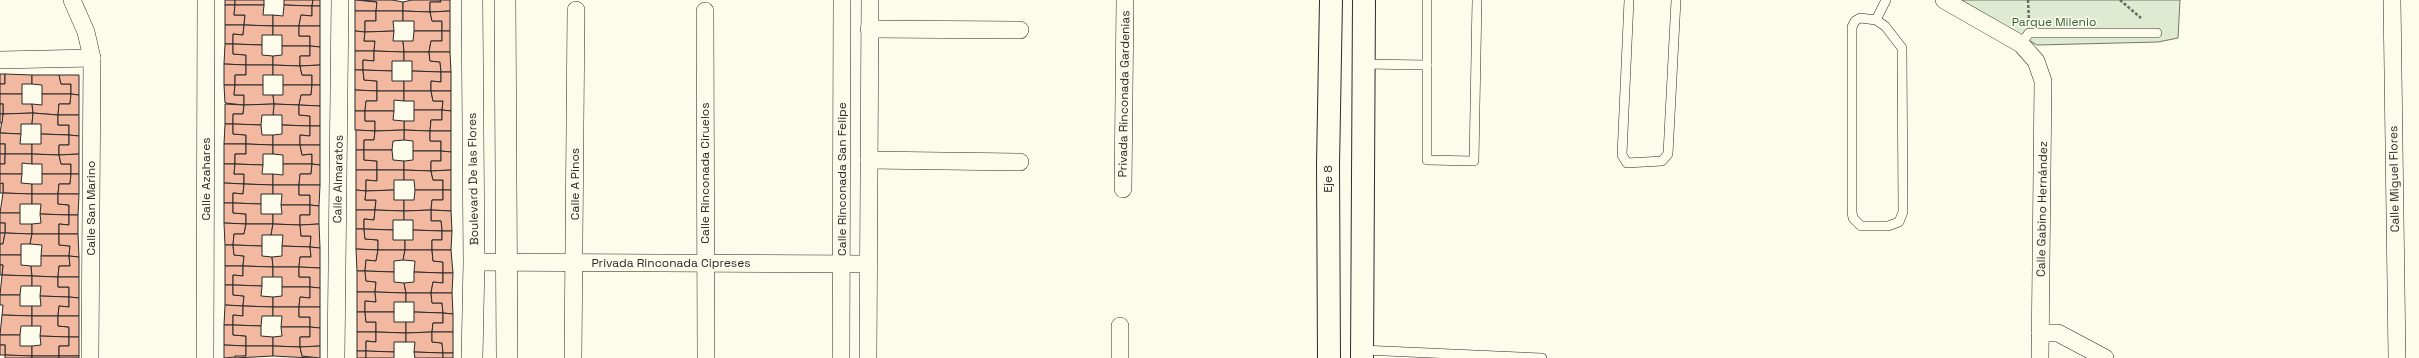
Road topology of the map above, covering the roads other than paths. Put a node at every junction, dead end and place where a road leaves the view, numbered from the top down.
1 (72, 0) edge
2 (206, 0) edge
3 (340, 0) edge
4 (472, 0) edge
5 (506, 0) edge
6 (842, 0) edge
7 (870, 0) edge
8 (1125, 0) edge
9 (1331, 0) edge
10 (1364, 0) edge
11 (1427, 0) edge
12 (1477, 0) edge
13 (1629, 0) edge
14 (1676, 0) edge
15 (1886, 0) edge
16 (1944, 0) edge
17 (2392, 0) edge
18 (576, 10) dead end
19 (705, 11) dead end
20 (1876, 20) junction
21 (869, 29) junction
22 (1020, 30) dead end
23 (2157, 33) road end
24 (2025, 38) junction
25 (92, 58) junction
26 (0, 60) edge
27 (1363, 64) junction
28 (1427, 65) junction
29 (869, 160) junction
30 (1020, 162) dead end
31 (1124, 189) dead end
32 (474, 262) junction
33 (508, 262) junction
34 (574, 262) junction
35 (706, 263) junction
36 (841, 264) junction
37 (868, 264) junction
38 (1120, 326) dead end
39 (2040, 333) junction
40 (1362, 354) edge
41 (90, 358) edge
42 (205, 358) edge
43 (336, 358) edge
44 (472, 358) edge
45 (507, 358) edge
46 (573, 358) edge
47 (706, 358) edge
48 (841, 358) edge
49 (868, 358) edge
50 (1120, 358) edge
51 (1329, 358) edge
52 (1542, 358) edge
53 (2040, 358) edge
54 (2105, 358) edge
55 (2397, 358) edge

1 - 25 street, Calle San Marino
2 - 42 street, Calle Azahares
3 - 43 street, Calle Almaratos
4 - 32 street, Boulevard De las Flores
5 - 33 street
6 - 36 street, Calle Rinconada San Felipe
7 - 21 street
8 - 31 street, Privada Rinconada Gardenias
9 - 51 main road, Eje 8
10 - 27 main road
11 - 28 lane
12 - 28 lane
13 - 14 lane
15 - 20 lane
16 - 24 street
17 - 55 street, Calle Miguel Flores
18 - 34 street, Calle A Pinos
19 - 35 street, Calle Rinconada Ciruelos
20 - 20 lane
21 - 22 street
21 - 29 street
23 - 24 lane
24 - 39 street, Calle Gabino Hernández
25 - 26 street
25 - 41 street, Calle San Marino
27 - 28 lane
27 - 40 main road
29 - 30 street
29 - 37 street
32 - 33 street, Privada Rinconada Cipreses
32 - 44 street, Boulevard De las Flores
33 - 34 street, Privada Rinconada Cipreses
33 - 45 street
34 - 35 street, Privada Rinconada Cipreses
34 - 46 street, Calle A Pinos
35 - 36 street, Privada Rinconada Cipreses
35 - 47 street, Calle Rinconada Ciruelos
36 - 37 street, Privada Rinconada Cipreses
36 - 48 street, Calle Rinconada San Felipe
37 - 49 street
38 - 50 street
39 - 53 street, Calle Gabino Hernández
39 - 54 street
40 - 52 lane

